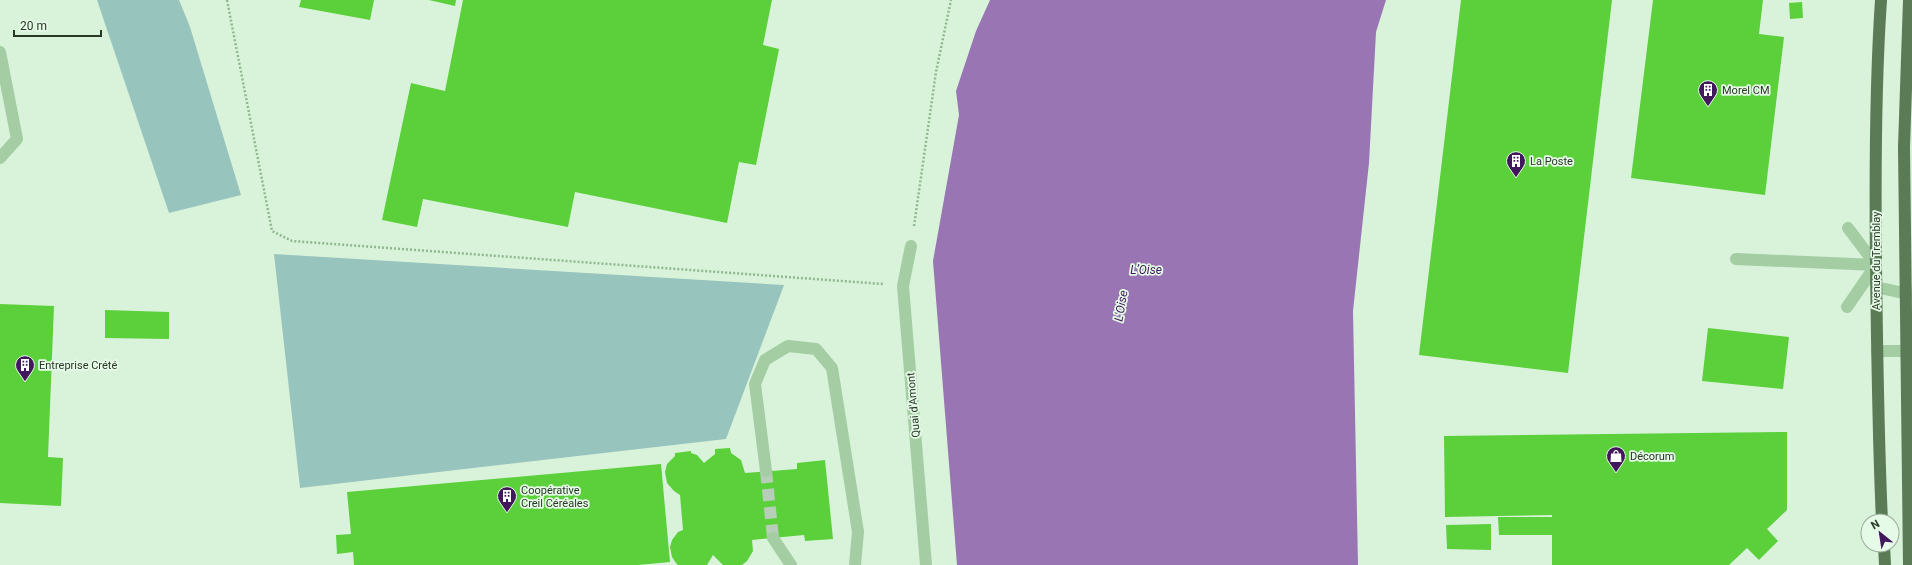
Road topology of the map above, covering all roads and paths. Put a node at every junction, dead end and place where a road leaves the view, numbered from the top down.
1 (227, 0) edge
2 (951, 0) edge
3 (1881, 0) edge
4 (1909, 0) edge
5 (0, 52) edge
6 (0, 158) edge
7 (1848, 228) dead end
8 (911, 246) joint
9 (1736, 259) dead end
10 (1876, 265) junction
11 (903, 286) junction
12 (1876, 287) junction
13 (1909, 294) edge
14 (1847, 307) dead end
15 (1877, 351) junction
16 (1909, 351) edge
17 (766, 471) tunnel mouth
18 (1882, 513) edge
19 (773, 538) tunnel mouth
20 (1911, 545) edge
21 (1884, 553) edge
22 (791, 565) edge
23 (855, 565) edge
24 (926, 565) edge
25 (1885, 565) edge
26 (1910, 565) edge

1 - 11 path
2 - 8 path
3 - 10 main road, Avenue du Tremblay
4 - 13 main road
5 - 6 street
7 - 10 street
8 - 11 street, Quai d'Amont
9 - 10 street
10 - 12 main road, Avenue du Tremblay
10 - 14 street
11 - 24 street, Quai d'Amont
12 - 13 street
12 - 15 main road, Avenue du Tremblay
13 - 16 main road
15 - 16 street
15 - 18 main road, Avenue du Tremblay
16 - 20 main road
17 - 23 street
19 - 22 street
20 - 26 main road
21 - 25 main road

